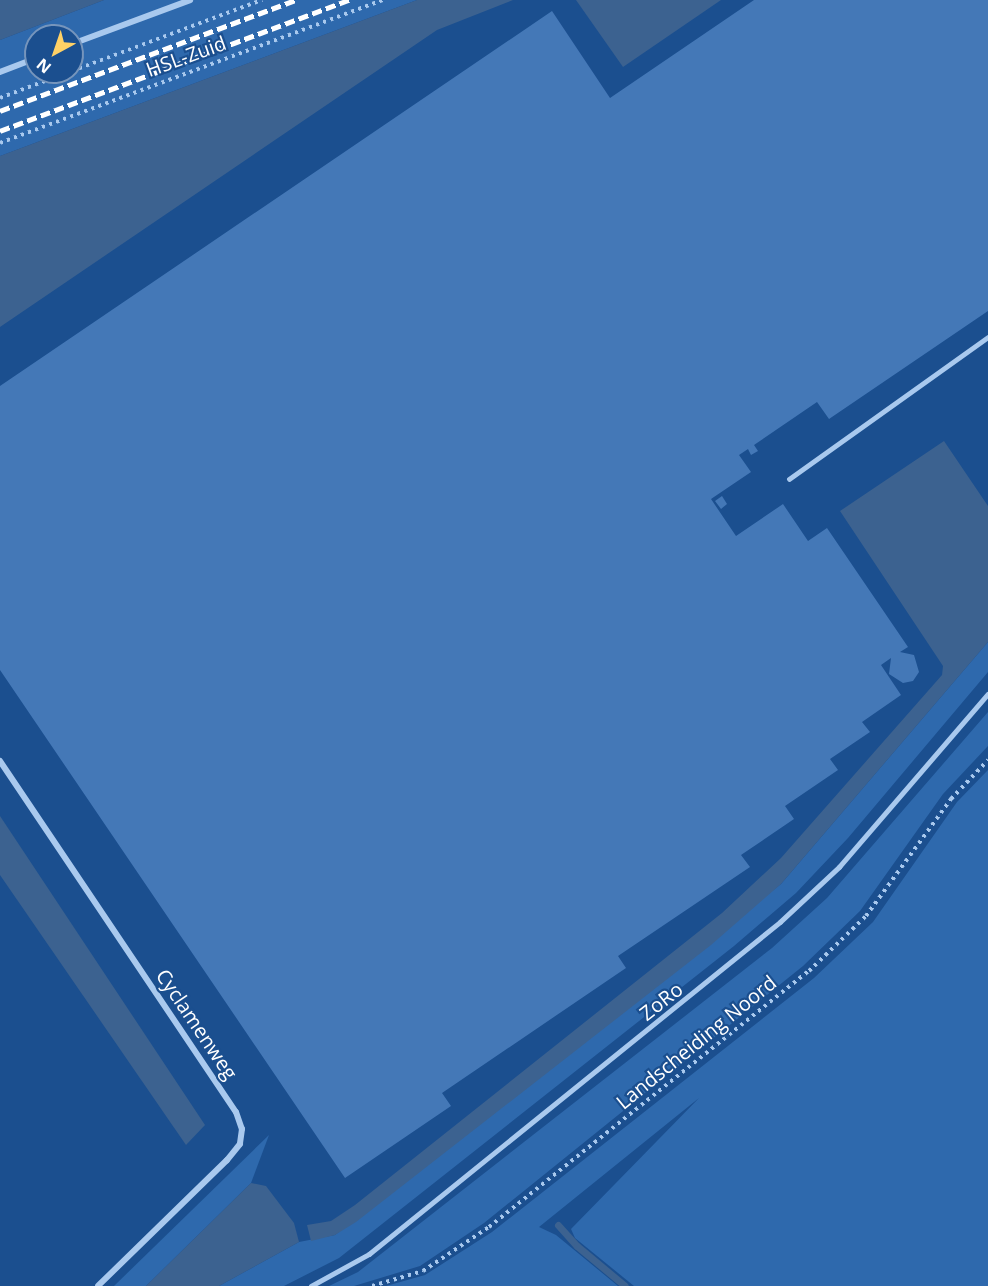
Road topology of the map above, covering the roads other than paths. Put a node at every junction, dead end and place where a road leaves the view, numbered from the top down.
1 (190, 0) edge
2 (84, 40) edge
3 (24, 63) edge
4 (0, 72) edge
5 (988, 337) edge
6 (789, 479) dead end
7 (988, 694) edge
8 (0, 761) edge
9 (98, 1286) edge
10 (311, 1286) edge

1 - 2 street
3 - 4 street
5 - 6 lane
7 - 10 lane, ZoRo
8 - 9 street, Cyclamenweg

